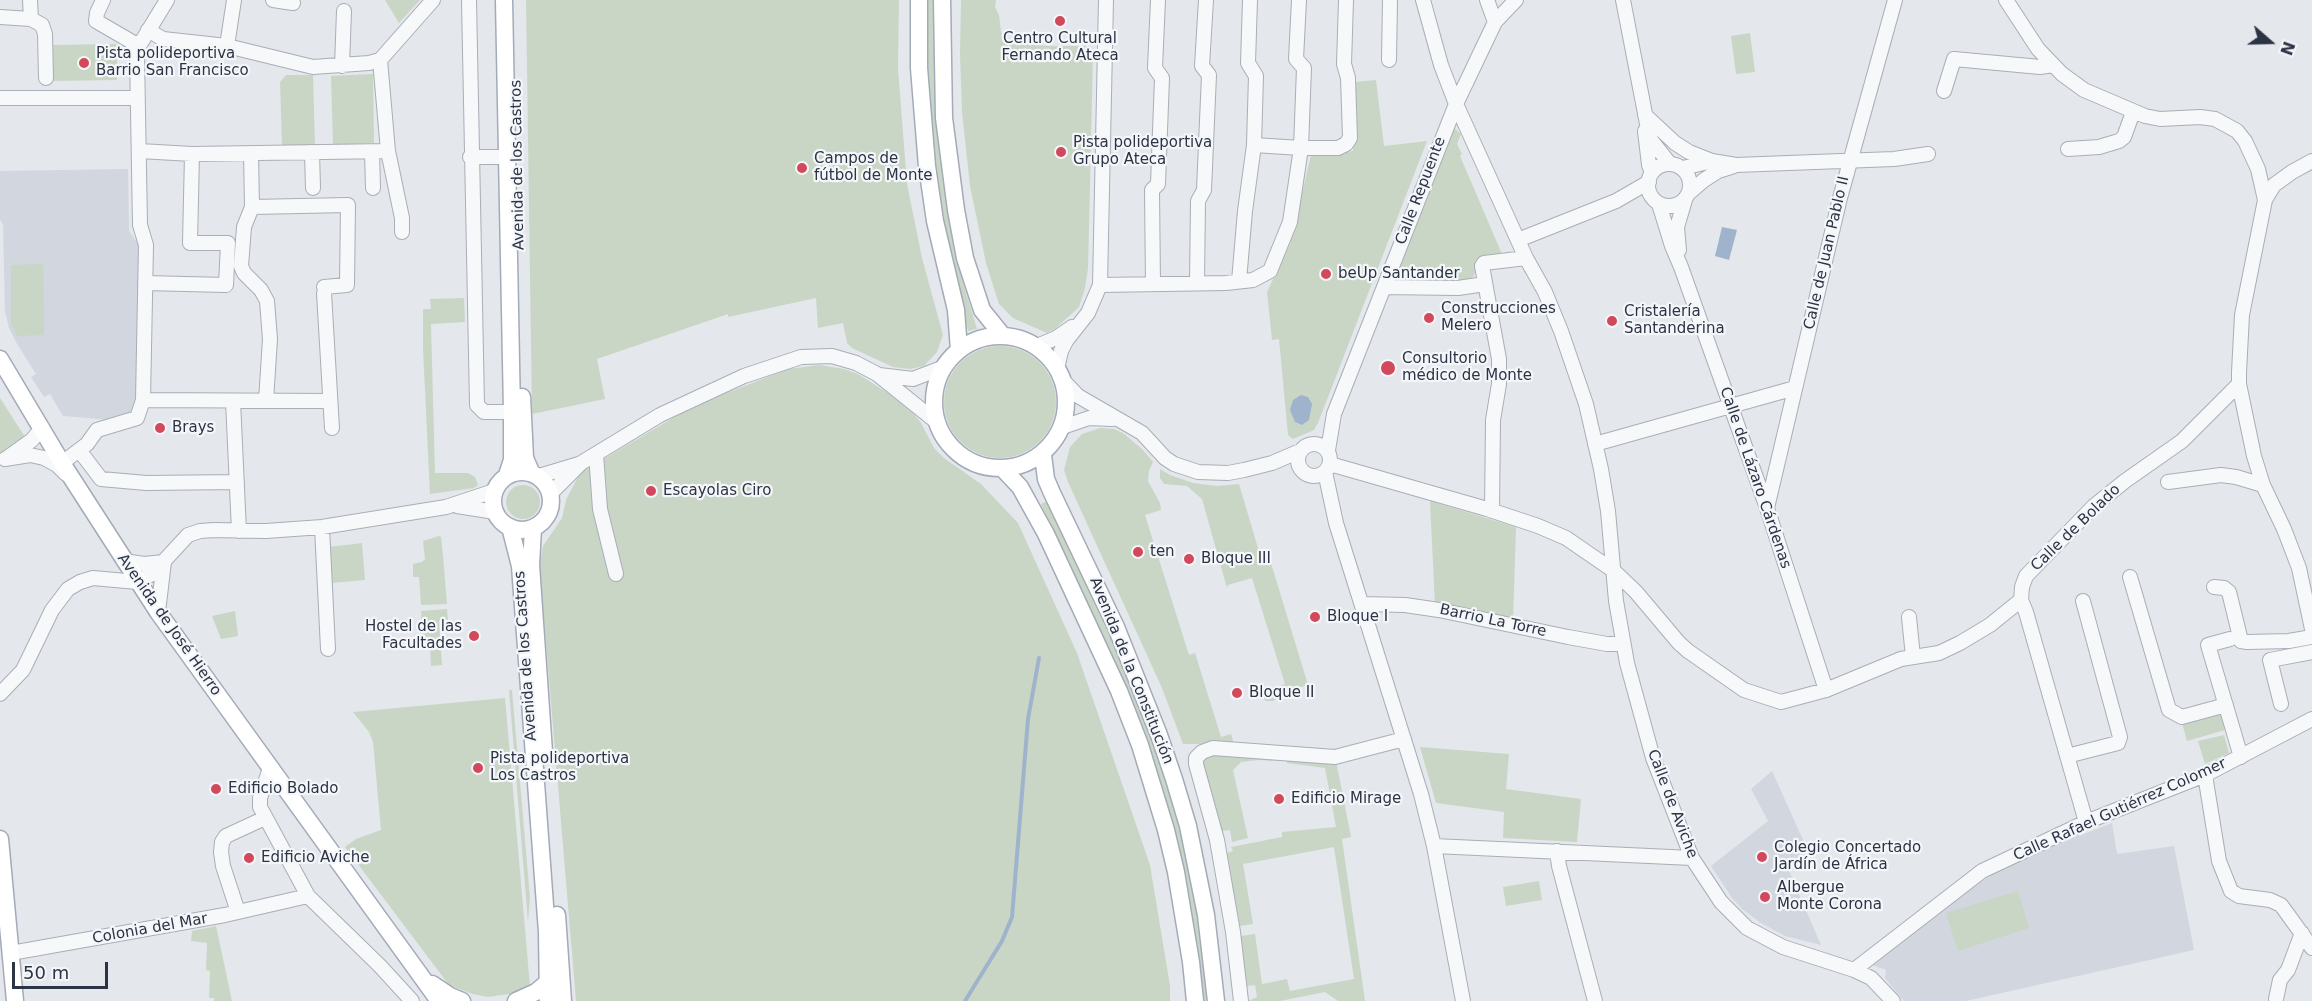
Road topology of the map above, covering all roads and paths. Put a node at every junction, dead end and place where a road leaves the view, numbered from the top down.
1 (30, 0) edge
2 (167, 0) edge
3 (234, 0) edge
4 (273, 0) edge
5 (433, 0) edge
6 (469, 0) edge
7 (504, 0) edge
8 (515, 0) edge
9 (919, 0) edge
10 (942, 0) edge
11 (1106, 0) edge
12 (1158, 0) edge
13 (1206, 0) edge
14 (1250, 0) edge
15 (1299, 0) edge
16 (1346, 0) edge
17 (1390, 0) edge
18 (1423, 0) edge
19 (1487, 0) edge
20 (1516, 0) edge
21 (1623, 0) edge
22 (1894, 0) edge
23 (2006, 0) edge
24 (99, 1) edge
25 (293, 3) dead end
26 (344, 12) dead end
27 (0, 17) edge
28 (30, 19) junction
29 (1495, 22) junction
30 (148, 30) junction
31 (139, 46) junction
32 (227, 46) junction
33 (380, 60) junction
34 (1389, 60) dead end
35 (2053, 65) junction
36 (342, 66) junction
37 (46, 78) dead end
38 (1944, 91) dead end
39 (0, 98) edge
40 (137, 98) junction
41 (1456, 104) junction
42 (2133, 112) junction
43 (1644, 114) junction
44 (1254, 145) junction
45 (1301, 148) junction
46 (2068, 149) dead end
47 (140, 151) junction
48 (388, 151) junction
49 (312, 152) junction
50 (372, 152) junction
51 (251, 153) junction
52 (192, 154) junction
53 (1928, 154) dead end
54 (471, 157) junction
55 (507, 157) junction
56 (1850, 159) junction
57 (1712, 161) junction
58 (2312, 161) edge
59 (1736, 165) junction
60 (1677, 166) junction
61 (1650, 177) junction
62 (313, 188) dead end
63 (373, 188) dead end
64 (1687, 196) junction
65 (2265, 200) junction
66 (1616, 201) junction
67 (1656, 202) junction
68 (252, 207) junction
69 (402, 232) dead end
70 (1518, 240) junction
71 (1526, 258) junction
72 (1682, 267) junction
73 (1239, 281) junction
74 (146, 283) junction
75 (1197, 283) junction
76 (1153, 284) junction
77 (1485, 284) junction
78 (1100, 285) junction
79 (1384, 287) junction
80 (1079, 323) junction
81 (1003, 336) junction
82 (1037, 346) junction
83 (959, 350) junction
84 (0, 359) edge
85 (944, 367) junction
86 (0, 371) edge
87 (1059, 373) junction
88 (878, 374) junction
89 (2240, 384) junction
90 (1795, 388) junction
91 (143, 400) junction
92 (233, 401) junction
93 (266, 401) junction
94 (330, 401) junction
95 (1730, 405) junction
96 (33, 412) junction
97 (512, 412) junction
98 (1334, 414) junction
99 (1120, 420) junction
100 (938, 423) junction
101 (42, 428) junction
102 (332, 428) dead end
103 (1060, 428) junction
104 (1314, 443) junction
105 (1595, 444) junction
106 (79, 450) junction
107 (1328, 450) junction
108 (1300, 452) junction
109 (596, 454) junction
110 (1043, 455) junction
111 (3, 460) edge
112 (581, 463) junction
113 (1272, 463) junction
114 (62, 464) junction
115 (1299, 467) junction
116 (1003, 469) junction
117 (1322, 471) junction
118 (535, 474) junction
119 (507, 475) junction
120 (73, 480) junction
121 (237, 482) junction
122 (2168, 482) dead end
123 (2263, 485) junction
124 (494, 491) junction
125 (551, 494) junction
126 (455, 505) junction
127 (1767, 508) junction
128 (1492, 511) junction
129 (495, 512) junction
130 (322, 527) junction
131 (510, 527) junction
132 (533, 528) junction
133 (1337, 528) junction
134 (238, 531) junction
135 (1325, 537) dead end
136 (124, 561) junction
137 (164, 562) junction
138 (1614, 571) junction
139 (616, 574) dead end
140 (2130, 577) dead end
141 (137, 582) junction
142 (2214, 587) dead end
143 (2021, 600) junction
144 (2083, 601) dead end
145 (1362, 604) junction
146 (158, 612) junction
147 (1909, 617) dead end
148 (2312, 629) edge
149 (2312, 638) edge
150 (2230, 639) dead end
151 (1623, 644) junction
152 (328, 649) dead end
153 (2312, 652) edge
154 (1913, 657) junction
155 (1826, 690) junction
156 (0, 694) edge
157 (2281, 704) dead end
158 (2226, 705) junction
159 (2312, 719) edge
160 (1404, 739) junction
161 (2067, 756) junction
162 (2241, 757) junction
163 (270, 768) junction
164 (2205, 776) junction
165 (265, 818) junction
166 (2086, 822) junction
167 (0, 839) edge
168 (1434, 846) junction
169 (1557, 851) junction
170 (1692, 858) junction
171 (308, 896) junction
172 (238, 912) junction
173 (3, 919) edge
174 (2302, 933) junction
175 (2312, 948) edge
176 (11, 953) junction
177 (1854, 970) junction
178 (417, 971) junction
179 (548, 982) junction
180 (2276, 999) dead end
181 (15, 1001) edge
182 (412, 1001) edge
183 (439, 1001) edge
184 (462, 1001) edge
185 (516, 1001) edge
186 (548, 1001) edge
187 (563, 1001) edge
188 (1195, 1001) edge
189 (1216, 1001) edge
190 (1241, 1001) edge
191 (1463, 1001) edge
192 (1595, 1001) edge
193 (1893, 1001) edge

1 - 28 street
2 - 30 street
3 - 32 street
4 - 25 street
5 - 33 street
6 - 54 street
7 - 55 main road, Avenida de los Castros
8 - 118 main road, Avenida de los Castros
9 - 83 main road
10 - 81 main road
11 - 78 street
12 - 76 street
13 - 75 street
14 - 44 street
15 - 45 street
16 - 45 street
17 - 34 street
18 - 41 street
19 - 29 street
20 - 29 street, Calle Repuente
21 - 43 street
22 - 56 street, Calle de Juan Pablo II
23 - 35 street
24 - 31 street
26 - 36 street
27 - 28 street
28 - 37 street
29 - 41 street, Calle Repuente
30 - 31 street
30 - 32 street
31 - 40 street
32 - 36 street
33 - 36 street
33 - 48 street
35 - 38 street
35 - 42 street
39 - 40 street
40 - 47 street
41 - 70 street, Calle de Aviche
41 - 79 street, Calle Repuente
42 - 46 street
42 - 65 street
43 - 57 street
43 - 60 street
43 - 61 street
44 - 45 street
44 - 73 street
45 - 73 street
47 - 52 street
47 - 74 street
48 - 50 street
48 - 69 street
49 - 50 street
49 - 51 street
49 - 62 street
50 - 63 street
51 - 52 street
51 - 68 street
52 - 74 street
53 - 56 street
54 - 55 street, Avenida de los Castros
54 - 97 street
55 - 97 main road, Avenida de los Castros
56 - 59 street
56 - 90 street, Calle de Juan Pablo II
57 - 59 street
57 - 60 street
58 - 65 street
59 - 64 street
60 - 61 street
60 - 64 street
61 - 66 street
61 - 67 street
64 - 67 street
64 - 72 street, Calle de Lázaro Cárdenas
65 - 89 street
66 - 67 street
66 - 70 street
67 - 72 street, Calle de Lázaro Cárdenas
68 - 93 street
68 - 94 street
70 - 71 street, Calle de Aviche
71 - 77 street
71 - 105 street, Calle de Aviche
72 - 95 street, Calle de Lázaro Cárdenas
73 - 75 street
74 - 91 street
75 - 76 street
76 - 78 street
77 - 79 street
77 - 128 street
78 - 80 street
79 - 98 street, Calle Repuente
80 - 82 street
80 - 87 street
81 - 82 main road
81 - 83 main road
82 - 87 main road
83 - 85 main road
84 - 96 main road, Avenida de José Hierro
85 - 88 street
85 - 100 main road
86 - 96 main road, Avenida de José Hierro
87 - 99 street
87 - 103 main road
88 - 100 street
88 - 109 street
89 - 123 street
89 - 143 street, Calle de Bolado
90 - 95 street
90 - 127 street, Calle de Juan Pablo II
91 - 92 street
91 - 106 street
92 - 93 street
92 - 121 street
93 - 94 street
94 - 102 street
95 - 105 street
95 - 127 street, Calle de Lázaro Cárdenas
96 - 101 main road, Avenida de José Hierro
97 - 119 main road, Avenida de los Castros
98 - 104 street, Calle Repuente
98 - 107 street, Calle Repuente
99 - 103 street
99 - 113 street
100 - 116 main road
101 - 111 street, Avenida de José Hierro
101 - 114 main road, Avenida de José Hierro
103 - 110 main road
104 - 107 street
104 - 108 street
105 - 138 street, Calle de Aviche
106 - 114 street
106 - 121 street
107 - 117 street
108 - 113 street
108 - 115 street
109 - 112 street
109 - 139 street
110 - 116 main road
110 - 189 main road, Avenida de la Constitución
111 - 120 street, Avenida de José Hierro
112 - 118 street
112 - 125 street
113 - 115 street
114 - 120 main road, Avenida de José Hierro
115 - 117 street
116 - 188 main road, Avenida de la Constitución
117 - 128 street
117 - 133 street
118 - 119 main road
118 - 125 main road
119 - 124 main road
120 - 136 main road, Avenida de José Hierro
121 - 134 street
122 - 123 street
123 - 148 street
124 - 126 street
124 - 129 main road
125 - 132 main road
126 - 129 street
126 - 130 street
127 - 155 street, Calle de Lázaro Cárdenas
128 - 138 street
129 - 131 main road
130 - 134 street
130 - 152 street
131 - 132 main road
131 - 179 main road, Avenida de los Castros
132 - 187 main road, Avenida de los Castros
133 - 135 street
133 - 145 street
134 - 137 street
136 - 137 street
136 - 141 main road, Avenida de José Hierro
137 - 141 street
137 - 146 street
138 - 151 street, Calle de Aviche
138 - 155 street
140 - 158 street
141 - 146 main road, Avenida de José Hierro
141 - 156 street
142 - 149 street
143 - 154 street
143 - 161 street
144 - 161 street
145 - 151 street, Barrio La Torre
145 - 160 street
146 - 163 main road, Avenida de José Hierro
147 - 154 street
150 - 158 street, Calle Rafael Gutiérrez Colomer
151 - 170 street, Calle de Aviche
153 - 157 street
154 - 155 street
158 - 162 street, Calle Rafael Gutiérrez Colomer
159 - 162 street, Calle Rafael Gutiérrez Colomer
160 - 168 street
160 - 190 street
161 - 166 street
162 - 164 street, Calle Rafael Gutiérrez Colomer
163 - 165 street
163 - 178 main road, Avenida de José Hierro
164 - 166 street, Calle Rafael Gutiérrez Colomer
164 - 174 street
165 - 171 street
165 - 172 street
166 - 177 street, Calle Rafael Gutiérrez Colomer
167 - 173 main road
168 - 169 street
168 - 191 street
169 - 170 street
169 - 192 street
170 - 177 street, Calle de Aviche
171 - 172 street
171 - 182 street
172 - 176 street, Colonia del Mar
173 - 176 main road
174 - 175 street
174 - 180 street
176 - 181 main road
177 - 193 street, Calle de Aviche
178 - 183 main road, Avenida de José Hierro
178 - 184 main road, Avenida de José Hierro
179 - 185 main road
179 - 186 main road, Avenida de los Castros

